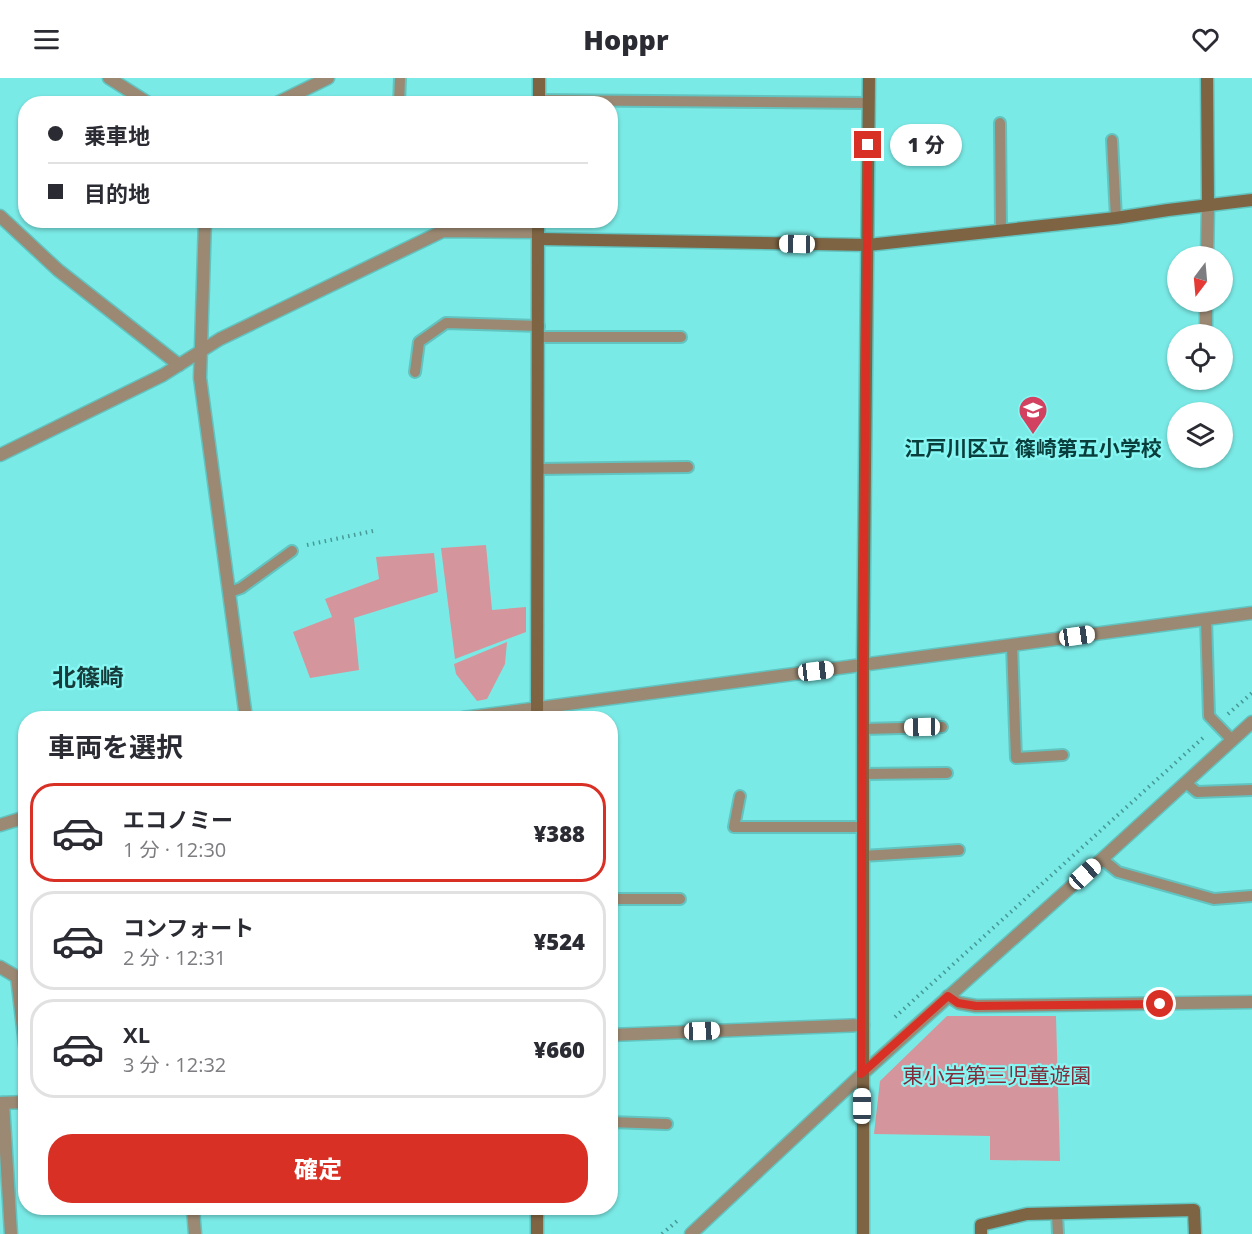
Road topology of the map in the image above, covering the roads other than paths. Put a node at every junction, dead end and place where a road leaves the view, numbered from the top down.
1 (109, 78) edge
2 (328, 78) edge
3 (400, 78) edge
4 (539, 78) edge
5 (869, 78) edge
6 (1207, 78) edge
7 (137, 96) edge
8 (291, 96) edge
9 (399, 96) edge
10 (539, 96) edge
11 (618, 102) edge
12 (869, 103) junction
13 (1000, 123) dead end
14 (1112, 140) dead end
15 (1252, 200) edge
16 (1208, 205) junction
17 (0, 216) edge
18 (1116, 218) junction
19 (205, 228) edge
20 (538, 230) edge
21 (1001, 231) junction
22 (868, 245) junction
23 (1207, 246) edge
24 (539, 331) junction
25 (681, 337) dead end
26 (199, 352) junction
27 (179, 365) junction
28 (415, 372) dead end
29 (0, 456) edge
30 (688, 467) dead end
31 (537, 469) junction
32 (292, 551) dead end
33 (230, 592) junction
34 (1252, 613) edge
35 (1206, 619) junction
36 (1012, 645) junction
37 (863, 665) junction
38 (245, 711) edge
39 (537, 711) edge
40 (557, 711) edge
41 (1252, 722) edge
42 (942, 726) dead end
43 (863, 729) junction
44 (1232, 740) junction
45 (1063, 755) dead end
46 (947, 773) dead end
47 (863, 774) junction
48 (1186, 783) junction
49 (1252, 790) edge
50 (740, 796) dead end
51 (18, 819) edge
52 (0, 825) edge
53 (863, 826) junction
54 (959, 850) dead end
55 (863, 856) junction
56 (1102, 859) junction
57 (1252, 896) edge
58 (618, 899) edge
59 (680, 899) dead end
60 (0, 967) edge
61 (18, 992) edge
62 (948, 996) junction
63 (1252, 1002) edge
64 (863, 1025) junction
65 (618, 1035) edge
66 (861, 1074) junction
67 (18, 1102) edge
68 (2, 1103) edge
69 (618, 1122) edge
70 (667, 1124) dead end
71 (1057, 1214) junction
72 (194, 1215) edge
73 (537, 1215) edge
74 (11, 1234) edge
75 (195, 1234) edge
76 (537, 1234) edge
77 (691, 1234) edge
78 (863, 1234) edge
79 (981, 1234) edge
80 (1058, 1234) edge
81 (1195, 1234) edge

1 - 7 street
2 - 8 street
3 - 9 lane
4 - 10 street
5 - 12 street
6 - 16 street
11 - 12 lane
12 - 22 street
13 - 21 lane
14 - 18 lane
15 - 16 street
16 - 18 street
16 - 23 street
17 - 27 street
18 - 21 street
19 - 26 street
20 - 22 street
20 - 24 street
20 - 26 street
21 - 22 street
22 - 37 street
24 - 25 lane
24 - 28 lane
24 - 31 street
26 - 27 street
26 - 33 street
27 - 29 street
30 - 31 lane
31 - 39 street
32 - 33 lane
33 - 38 street
34 - 35 street
35 - 36 street
35 - 44 lane
36 - 37 street
36 - 45 lane
37 - 40 street
37 - 43 street
41 - 44 street
42 - 43 lane
43 - 47 street
44 - 48 street
46 - 47 lane
47 - 53 street
48 - 49 lane
48 - 56 street
50 - 53 lane
51 - 52 street
53 - 55 street
54 - 55 lane
55 - 64 street
56 - 57 lane
56 - 62 street
58 - 59 lane
60 - 61 street
62 - 63 street
62 - 66 street
64 - 65 street
64 - 66 street
66 - 77 street
66 - 78 street
67 - 68 street
68 - 74 street
69 - 70 lane
71 - 79 street
71 - 80 lane
71 - 81 street
72 - 75 street
73 - 76 street

